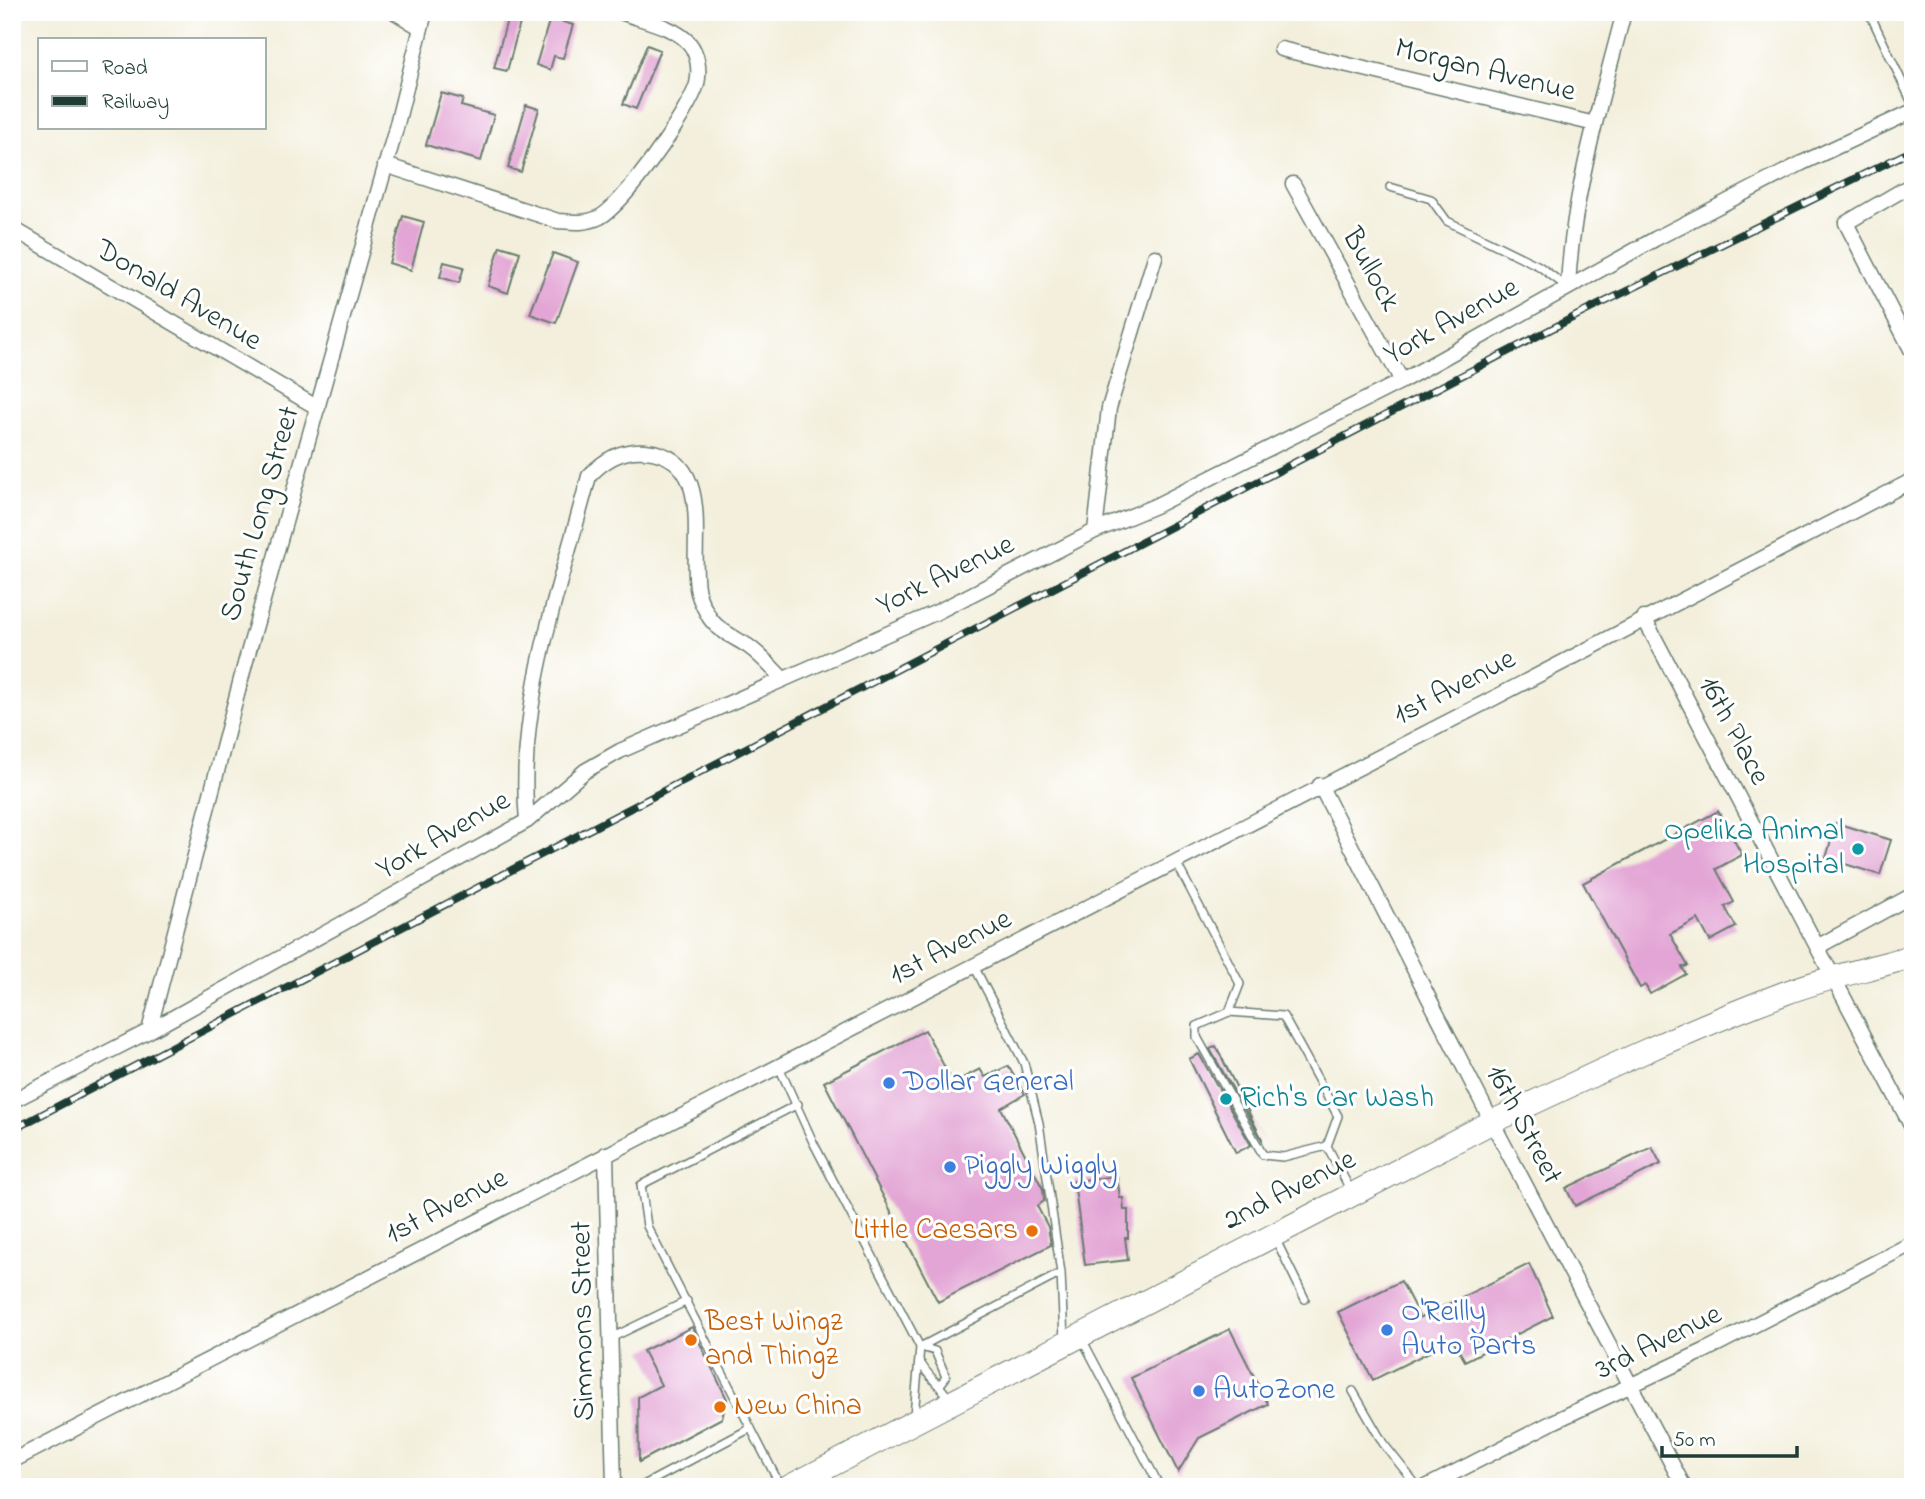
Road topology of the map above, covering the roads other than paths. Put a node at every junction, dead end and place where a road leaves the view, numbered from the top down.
1 (395, 12) edge
2 (425, 12) edge
3 (621, 12) edge
4 (1624, 12) edge
5 (1869, 12) edge
6 (421, 28) junction
7 (1281, 49) dead end
8 (1913, 105) edge
9 (1913, 111) edge
10 (1595, 124) junction
11 (385, 165) junction
12 (1293, 184) dead end
13 (1913, 184) edge
14 (1390, 187) dead end
15 (12, 228) edge
16 (1155, 257) dead end
17 (1568, 287) junction
18 (1913, 353) edge
19 (1402, 381) junction
20 (318, 408) junction
21 (1913, 480) edge
22 (1095, 531) junction
23 (1644, 618) junction
24 (783, 679) junction
25 (1320, 785) junction
26 (527, 821) junction
27 (1175, 862) junction
28 (1913, 895) edge
29 (1817, 947) junction
30 (1913, 956) edge
31 (974, 966) junction
32 (1832, 976) junction
33 (1229, 1012) junction
34 (149, 1031) junction
35 (779, 1066) junction
36 (12, 1101) edge
37 (798, 1104) junction
38 (1492, 1122) junction
39 (1913, 1129) edge
40 (1327, 1146) junction
41 (606, 1154) junction
42 (1353, 1195) junction
43 (1273, 1236) junction
44 (1913, 1243) edge
45 (1061, 1273) junction
46 (1305, 1299) dead end
47 (687, 1301) junction
48 (611, 1338) junction
49 (1072, 1340) junction
50 (920, 1347) junction
51 (920, 1362) junction
52 (1631, 1387) junction
53 (1353, 1391) dead end
54 (946, 1394) junction
55 (913, 1421) junction
56 (751, 1428) junction
57 (12, 1461) edge
58 (614, 1487) edge
59 (640, 1487) edge
60 (781, 1487) edge
61 (789, 1487) edge
62 (1160, 1487) edge
63 (1418, 1487) edge
64 (1426, 1487) edge
65 (1684, 1487) edge

1 - 6 street
2 - 6 street, South Long Street
3 - 11 street
4 - 10 street
5 - 8 lane
6 - 11 street, South Long Street
7 - 10 street, Morgan Avenue
9 - 17 street, York Avenue
10 - 17 street
11 - 20 street, South Long Street
12 - 19 street, Bullock
13 - 18 street
14 - 17 lane
15 - 20 street, Donald Avenue
16 - 22 street
17 - 19 street, York Avenue
19 - 22 street, York Avenue
20 - 34 street, South Long Street
21 - 23 street, 1st Avenue
22 - 24 street, York Avenue
23 - 25 street, 1st Avenue
23 - 29 street, 16th Place
24 - 26 street, York Avenue
24 - 26 street
25 - 27 street, 1st Avenue
25 - 38 street, 16th Street
26 - 34 street, York Avenue
27 - 31 street, 1st Avenue
27 - 33 lane
28 - 29 street
29 - 32 street, 16th Place
30 - 32 main road, 2nd Avenue
31 - 35 street, 1st Avenue
31 - 45 lane
32 - 38 main road, 2nd Avenue
32 - 39 street, 16th Place
33 - 40 lane
33 - 40 lane
34 - 36 street, York Avenue
35 - 37 lane
35 - 41 street, 1st Avenue
37 - 47 lane
37 - 50 lane
38 - 42 main road, 2nd Avenue
38 - 52 street, 16th Street
40 - 42 lane
41 - 48 street, Simmons Street
41 - 57 street, 1st Avenue
42 - 43 main road, 2nd Avenue
43 - 46 lane
43 - 49 main road, 2nd Avenue
44 - 52 street, 3rd Avenue
45 - 49 lane
45 - 50 lane
47 - 48 lane
47 - 56 lane
48 - 58 street, Simmons Street
49 - 54 main road, 2nd Avenue
49 - 62 lane
50 - 51 lane
50 - 54 lane
51 - 54 lane
51 - 55 lane
52 - 64 street, 3rd Avenue
52 - 65 street, 16th Street
53 - 63 lane
54 - 55 main road, 2nd Avenue
55 - 61 main road, 2nd Avenue
56 - 59 lane
56 - 60 lane

